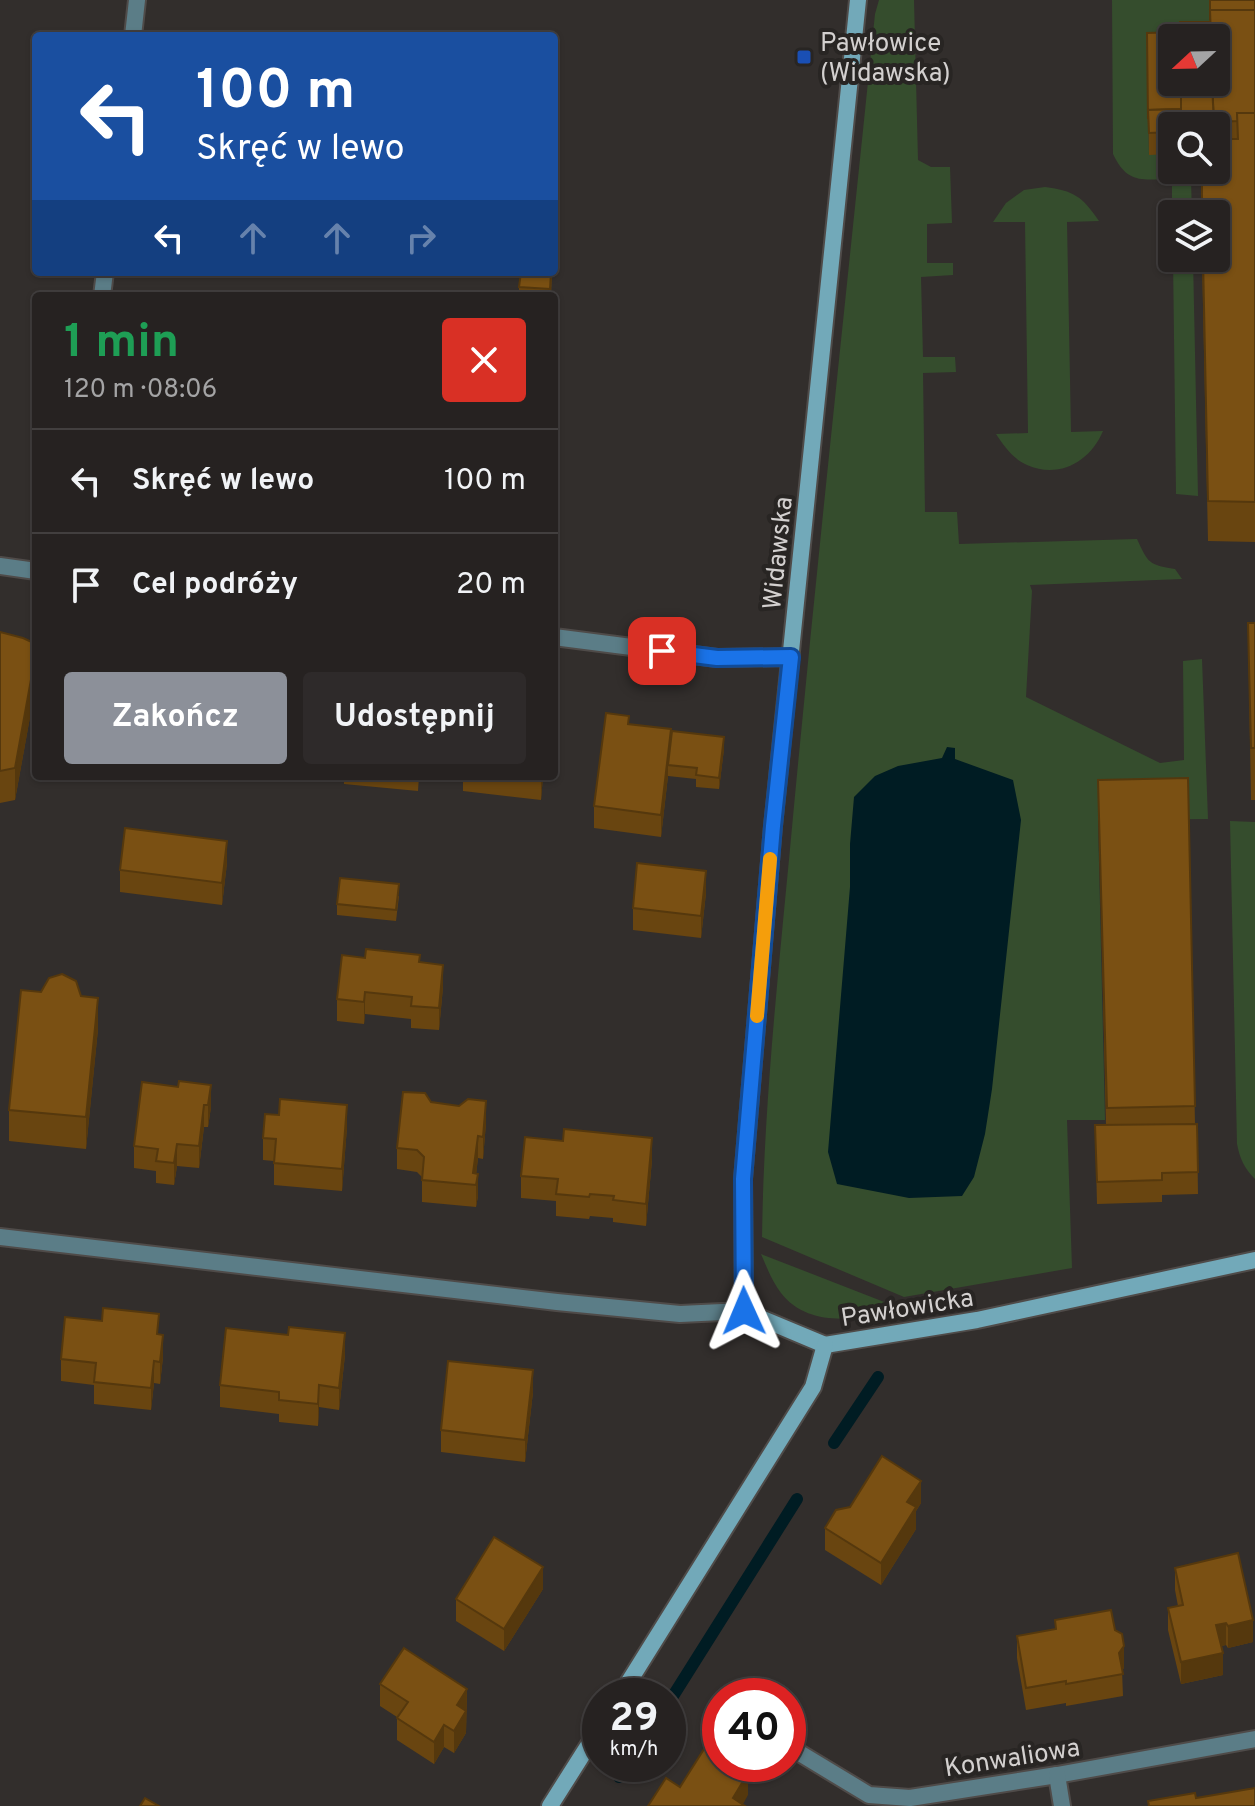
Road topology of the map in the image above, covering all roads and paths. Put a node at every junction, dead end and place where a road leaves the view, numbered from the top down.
1 (137, 0) edge
2 (858, 0) edge
3 (133, 32) edge
4 (0, 566) edge
5 (32, 570) edge
6 (558, 638) edge
7 (791, 657) junction
8 (0, 1237) edge
9 (1255, 1260) edge
10 (744, 1311) junction
11 (825, 1345) junction
12 (631, 1678) edge
13 (1255, 1739) edge
14 (582, 1755) edge
15 (806, 1757) edge
16 (1057, 1775) junction
17 (550, 1806) edge
18 (1062, 1806) edge

1 - 3 street
2 - 7 street, Widawska
4 - 5 street
6 - 7 street
7 - 10 street, Widawska
8 - 10 street
9 - 11 street, Pawłowicka
10 - 11 street
11 - 12 street, Pawłowicka
13 - 16 street, Konwaliowa
14 - 17 street
15 - 16 street, Konwaliowa
16 - 18 street

